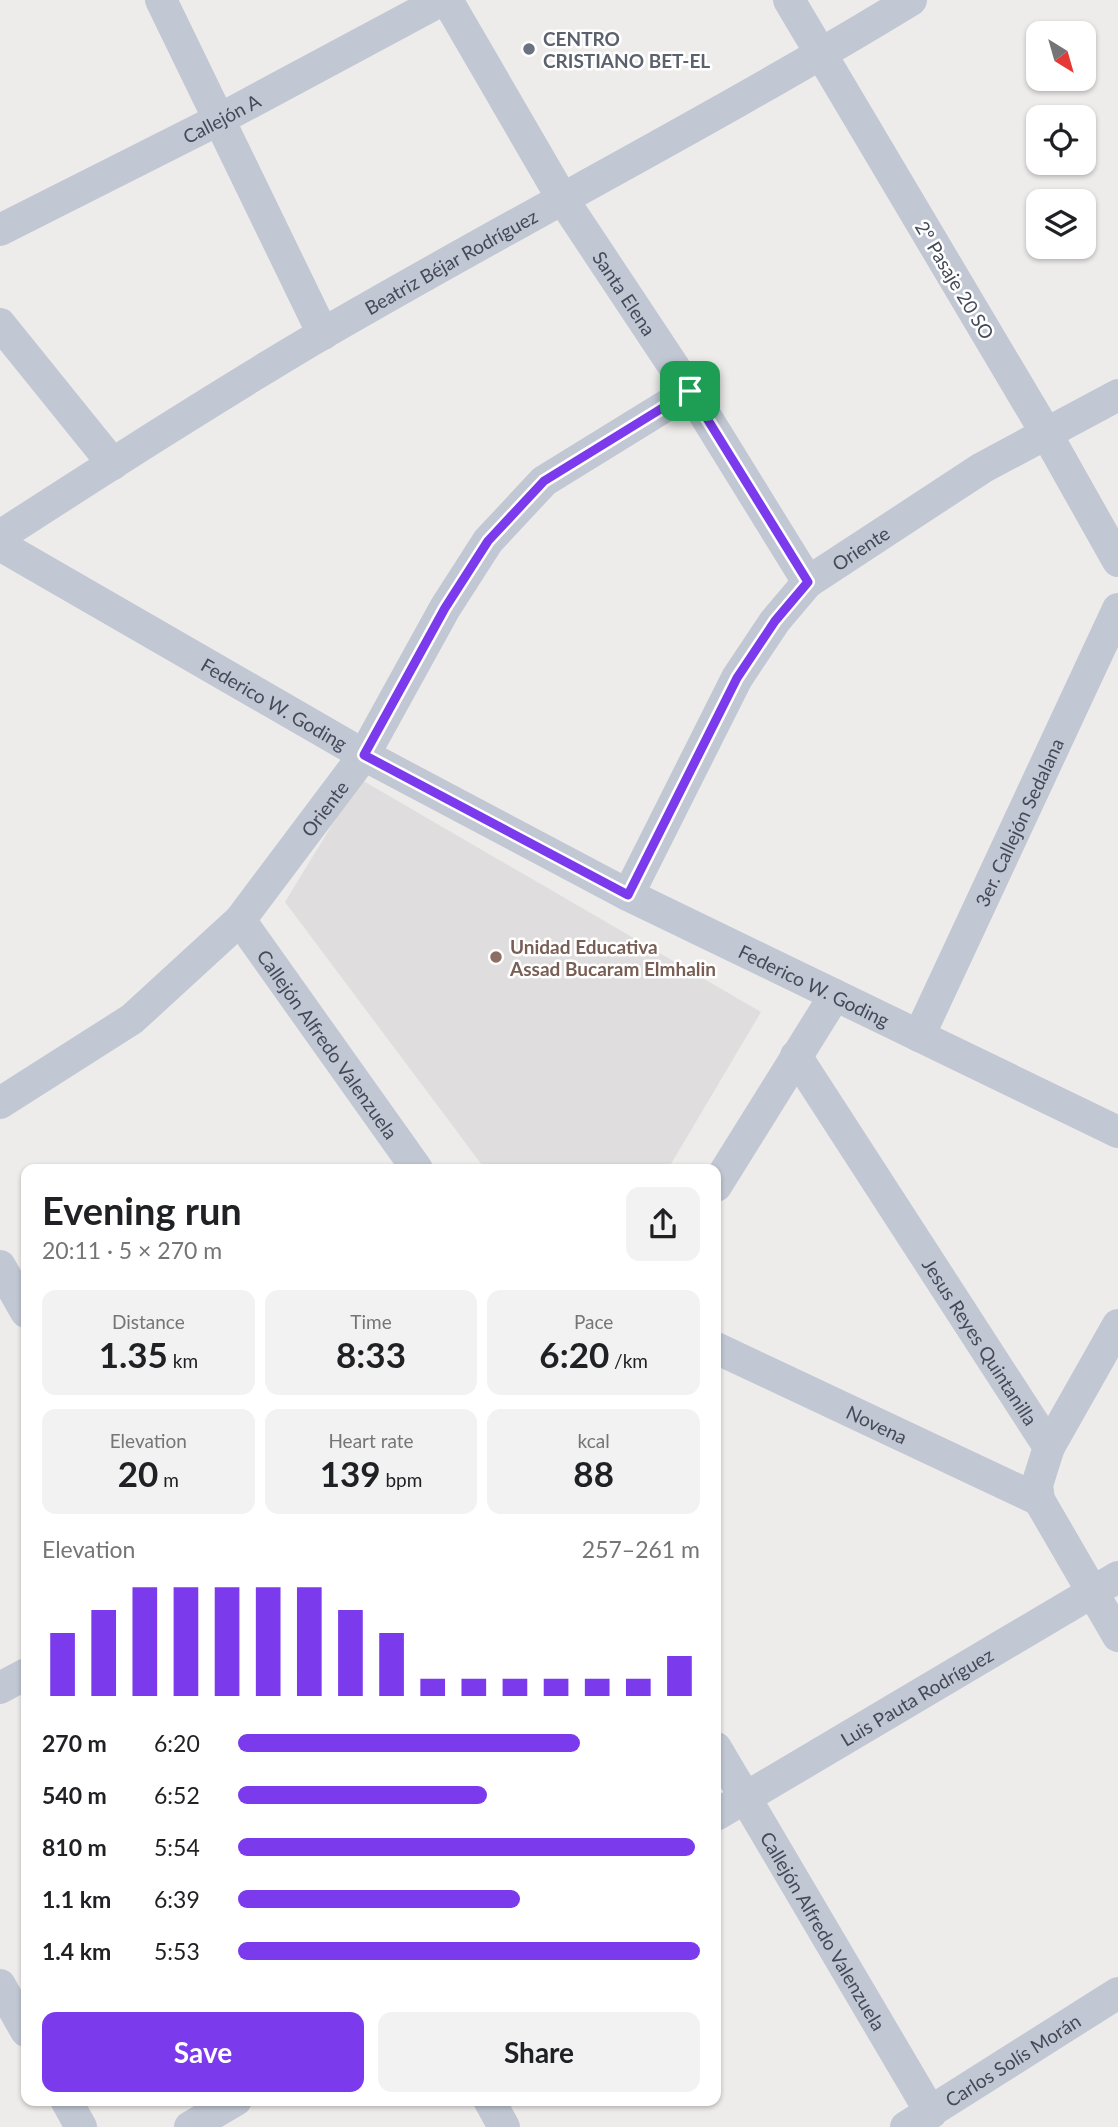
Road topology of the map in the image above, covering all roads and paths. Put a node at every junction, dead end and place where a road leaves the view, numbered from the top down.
1 (161, 0) edge
2 (444, 0) edge
3 (789, 0) edge
4 (911, 0) edge
5 (822, 55) junction
6 (220, 119) junction
7 (562, 198) junction
8 (0, 230) edge
9 (0, 324) edge
10 (323, 334) junction
11 (690, 391) junction
12 (1118, 395) edge
13 (1046, 433) junction
14 (113, 464) junction
15 (0, 537) edge
16 (0, 545) edge
17 (1118, 561) edge
18 (808, 582) junction
19 (1118, 609) edge
20 (364, 755) junction
21 (628, 895) junction
22 (240, 920) junction
23 (835, 995) junction
24 (919, 1036) junction
25 (796, 1056) junction
26 (0, 1103) edge
27 (1118, 1132) edge
28 (412, 1164) edge
29 (721, 1178) edge
30 (0, 1266) edge
31 (21, 1303) edge
32 (1118, 1325) edge
33 (721, 1350) edge
34 (1049, 1447) junction
35 (1039, 1500) junction
36 (1105, 1584) edge
37 (1118, 1636) edge
38 (21, 1677) edge
39 (0, 1689) edge
40 (721, 1757) edge
41 (744, 1798) junction
42 (721, 1812) edge
43 (0, 1985) edge
44 (1118, 1993) edge
45 (21, 2022) edge
46 (69, 2106) edge
47 (226, 2106) edge
48 (492, 2106) edge
49 (918, 2120) edge
50 (81, 2127) edge
51 (190, 2127) edge
52 (504, 2127) edge

1 - 6 street
2 - 6 street, Callejón A
2 - 7 street, Santa Elena
3 - 5 street, 2º Pasaje 20 SO
4 - 5 street, Beatriz Béjar Rodríguez
5 - 7 street, Beatriz Béjar Rodríguez
5 - 13 street, 2º Pasaje 20 SO
6 - 8 street, Callejón A
6 - 10 street
7 - 10 street, Beatriz Béjar Rodríguez
7 - 11 street, Santa Elena
9 - 14 street
10 - 14 street, Beatriz Béjar Rodríguez
11 - 18 street, Santa Elena
11 - 20 street, Oriente
12 - 13 street, Oriente
13 - 17 street, 2º Pasaje 20 SO
13 - 18 street, Oriente
14 - 15 street, Beatriz Béjar Rodríguez
16 - 20 street, Federico W. Goding
18 - 21 street, Oriente
19 - 24 street, 3er. Callejón Sedalana
20 - 21 street, Federico W. Goding
20 - 22 street, Oriente
21 - 23 street, Federico W. Goding
22 - 26 street, Oriente
22 - 28 street, Callejón Alfredo Valenzuela
23 - 24 street, Federico W. Goding
23 - 25 street
24 - 27 street, Federico W. Goding
25 - 29 street
25 - 34 street, Jesus Reyes Quintanilla
30 - 31 street
32 - 34 street
33 - 35 street, Novena
34 - 35 street
35 - 36 street
36 - 37 street
36 - 41 street, Luis Pauta Rodríguez
38 - 39 street
40 - 41 street, Callejón Alfredo Valenzuela
41 - 42 street, Luis Pauta Rodríguez
41 - 49 street, Callejón Alfredo Valenzuela
43 - 45 street
44 - 49 street, Carlos Solís Morán
46 - 50 street
47 - 51 street
48 - 52 street

